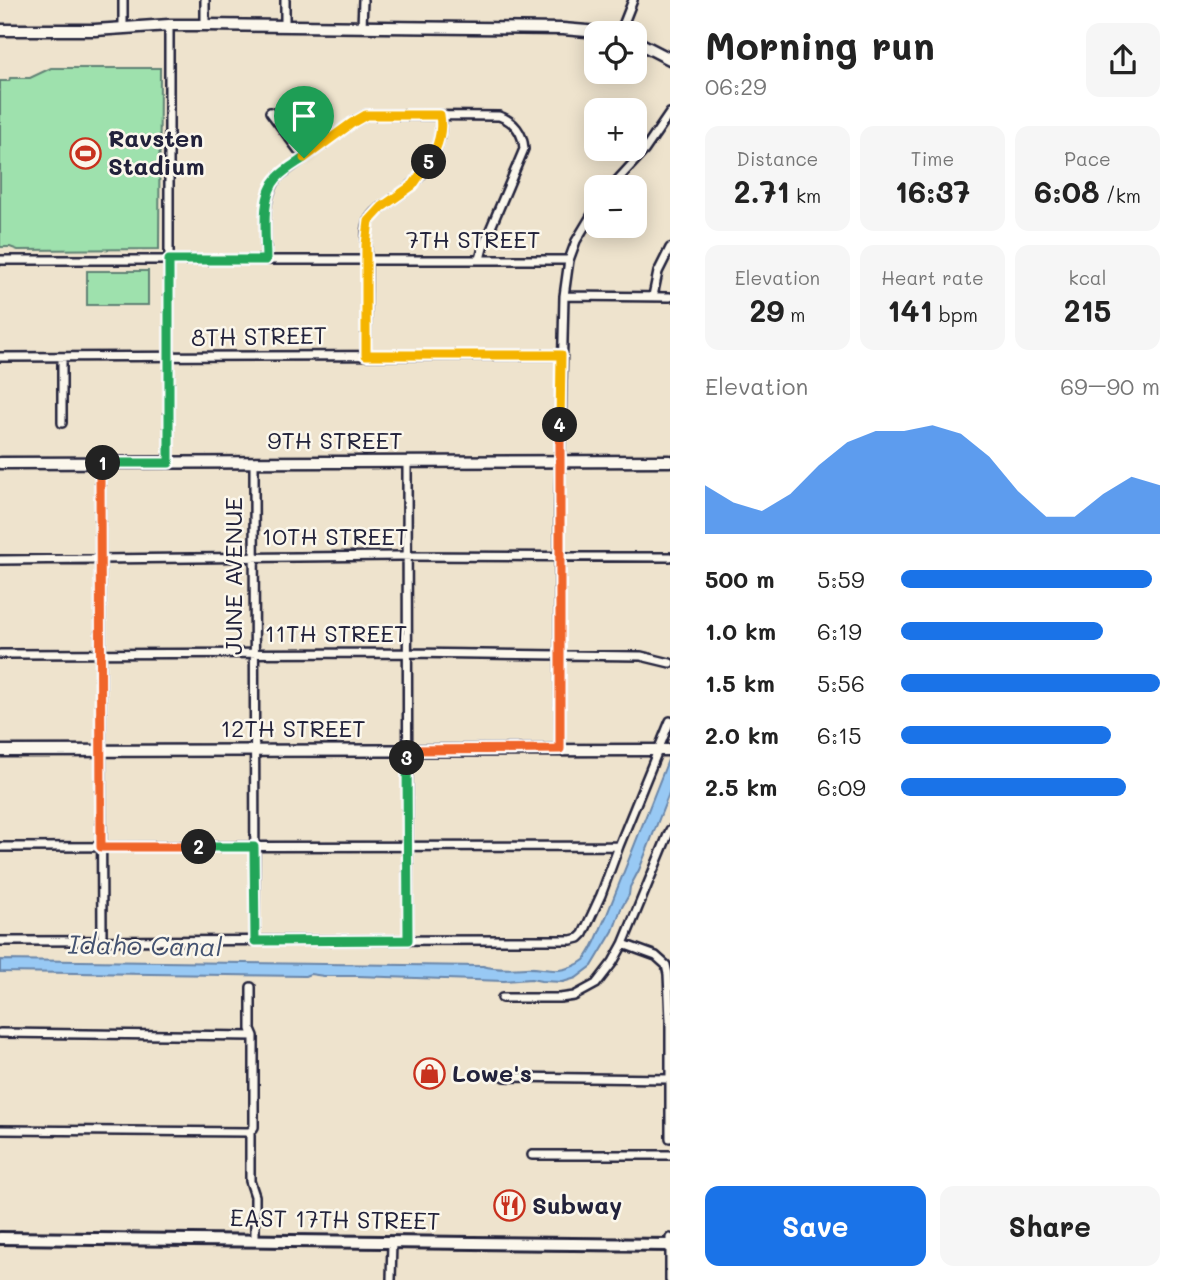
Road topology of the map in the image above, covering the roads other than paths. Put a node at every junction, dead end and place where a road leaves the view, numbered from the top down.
1 (123, 0) edge
2 (205, 0) edge
3 (285, 0) edge
4 (363, 0) edge
5 (633, 0) edge
6 (625, 21) edge
7 (169, 25) junction
8 (205, 25) junction
9 (285, 26) junction
10 (362, 27) junction
11 (123, 29) junction
12 (0, 30) edge
13 (584, 31) edge
14 (647, 47) edge
15 (670, 59) edge
16 (270, 112) dead end
17 (670, 113) edge
18 (440, 115) junction
19 (304, 158) junction
20 (622, 175) edge
21 (584, 227) edge
22 (670, 248) edge
23 (366, 259) junction
24 (480, 259) junction
25 (0, 260) edge
26 (169, 260) junction
27 (266, 260) junction
28 (569, 260) junction
29 (564, 296) junction
30 (653, 296) junction
31 (670, 297) edge
32 (366, 355) junction
33 (561, 355) junction
34 (0, 358) edge
35 (62, 358) junction
36 (168, 358) junction
37 (62, 422) dead end
38 (560, 461) junction
39 (670, 461) edge
40 (254, 462) junction
41 (407, 462) junction
42 (0, 463) edge
43 (100, 463) junction
44 (169, 463) junction
45 (408, 556) junction
46 (254, 557) junction
47 (559, 557) junction
48 (670, 557) edge
49 (100, 559) junction
50 (0, 560) edge
51 (100, 653) junction
52 (253, 653) junction
53 (407, 653) junction
54 (0, 654) edge
55 (560, 655) junction
56 (670, 663) edge
57 (670, 721) edge
58 (560, 749) junction
59 (254, 750) junction
60 (407, 750) junction
61 (666, 750) edge
62 (0, 751) edge
63 (101, 751) junction
64 (670, 830) edge
65 (408, 846) junction
66 (619, 846) junction
67 (0, 847) edge
68 (101, 847) junction
69 (254, 847) junction
70 (408, 940) junction
71 (0, 941) edge
72 (102, 941) junction
73 (255, 941) junction
74 (623, 944) junction
75 (251, 987) dead end
76 (502, 998) dead end
77 (0, 1033) edge
78 (254, 1036) junction
79 (505, 1077) dead end
80 (669, 1079) edge
81 (0, 1130) edge
82 (250, 1132) junction
83 (670, 1138) edge
84 (532, 1155) dead end
85 (670, 1155) edge
86 (0, 1238) edge
87 (670, 1238) edge
88 (255, 1240) junction
89 (392, 1242) junction
90 (670, 1245) edge
91 (391, 1280) edge
92 (670, 1280) edge

1 - 11 street
2 - 8 street
3 - 9 street
4 - 10 street
5 - 6 street
7 - 8 street
7 - 11 street
7 - 26 street
8 - 9 street
9 - 10 street
10 - 13 street
11 - 12 street
14 - 15 street
16 - 19 street
17 - 20 street
18 - 19 street
18 - 23 street
18 - 24 street
19 - 27 street
21 - 28 street
22 - 30 street
23 - 24 street, 7TH STREET
23 - 27 street, 7TH STREET
23 - 32 street
24 - 28 street, 7TH STREET
25 - 26 street, 7TH STREET
26 - 27 street, 7TH STREET
26 - 36 street
28 - 29 street
29 - 30 street
29 - 33 street
30 - 31 street
32 - 33 street, 8TH STREET
32 - 36 street, 8TH STREET
33 - 38 street
34 - 35 street, 8TH STREET
35 - 36 street, 8TH STREET
35 - 37 street
36 - 44 street
38 - 39 street, 9TH STREET
38 - 41 street, 9TH STREET
38 - 47 street
40 - 41 street, 9TH STREET
40 - 44 street, 9TH STREET
40 - 46 street, JUNE AVENUE
41 - 45 street
42 - 43 street, 9TH STREET
43 - 44 street, 9TH STREET
43 - 49 street
45 - 46 street, 10TH STREET
45 - 47 street, 10TH STREET
45 - 53 street
46 - 49 street, 10TH STREET
46 - 52 street, JUNE AVENUE
47 - 48 street, 10TH STREET
47 - 55 street
49 - 50 street, 10TH STREET
49 - 51 street
51 - 52 street, 11TH STREET
51 - 54 street, 11TH STREET
51 - 63 street
52 - 53 street, 11TH STREET
52 - 59 street, JUNE AVENUE
53 - 55 street, 11TH STREET
53 - 60 street
55 - 56 street, 11TH STREET
55 - 58 street
57 - 61 street
58 - 60 street, 12TH STREET
58 - 61 street, 12TH STREET
59 - 60 street, 12TH STREET
59 - 63 street, 12TH STREET
59 - 69 street, JUNE AVENUE
60 - 65 street
61 - 66 street
62 - 63 street, 12TH STREET
63 - 68 street
64 - 74 street
65 - 66 street
65 - 69 street
65 - 70 street
66 - 70 street
67 - 68 street
68 - 69 street
68 - 72 street
69 - 73 street, JUNE AVENUE
70 - 73 street
71 - 72 street
72 - 73 street
74 - 76 street
74 - 80 street
75 - 78 street
77 - 78 street
78 - 82 street
79 - 80 street
80 - 83 street
81 - 82 street
82 - 88 street
84 - 85 street
86 - 88 main road, EAST 17TH STREET
87 - 90 street
88 - 89 main road, EAST 17TH STREET
89 - 90 main road, EAST 17TH STREET
89 - 91 street
90 - 92 street

